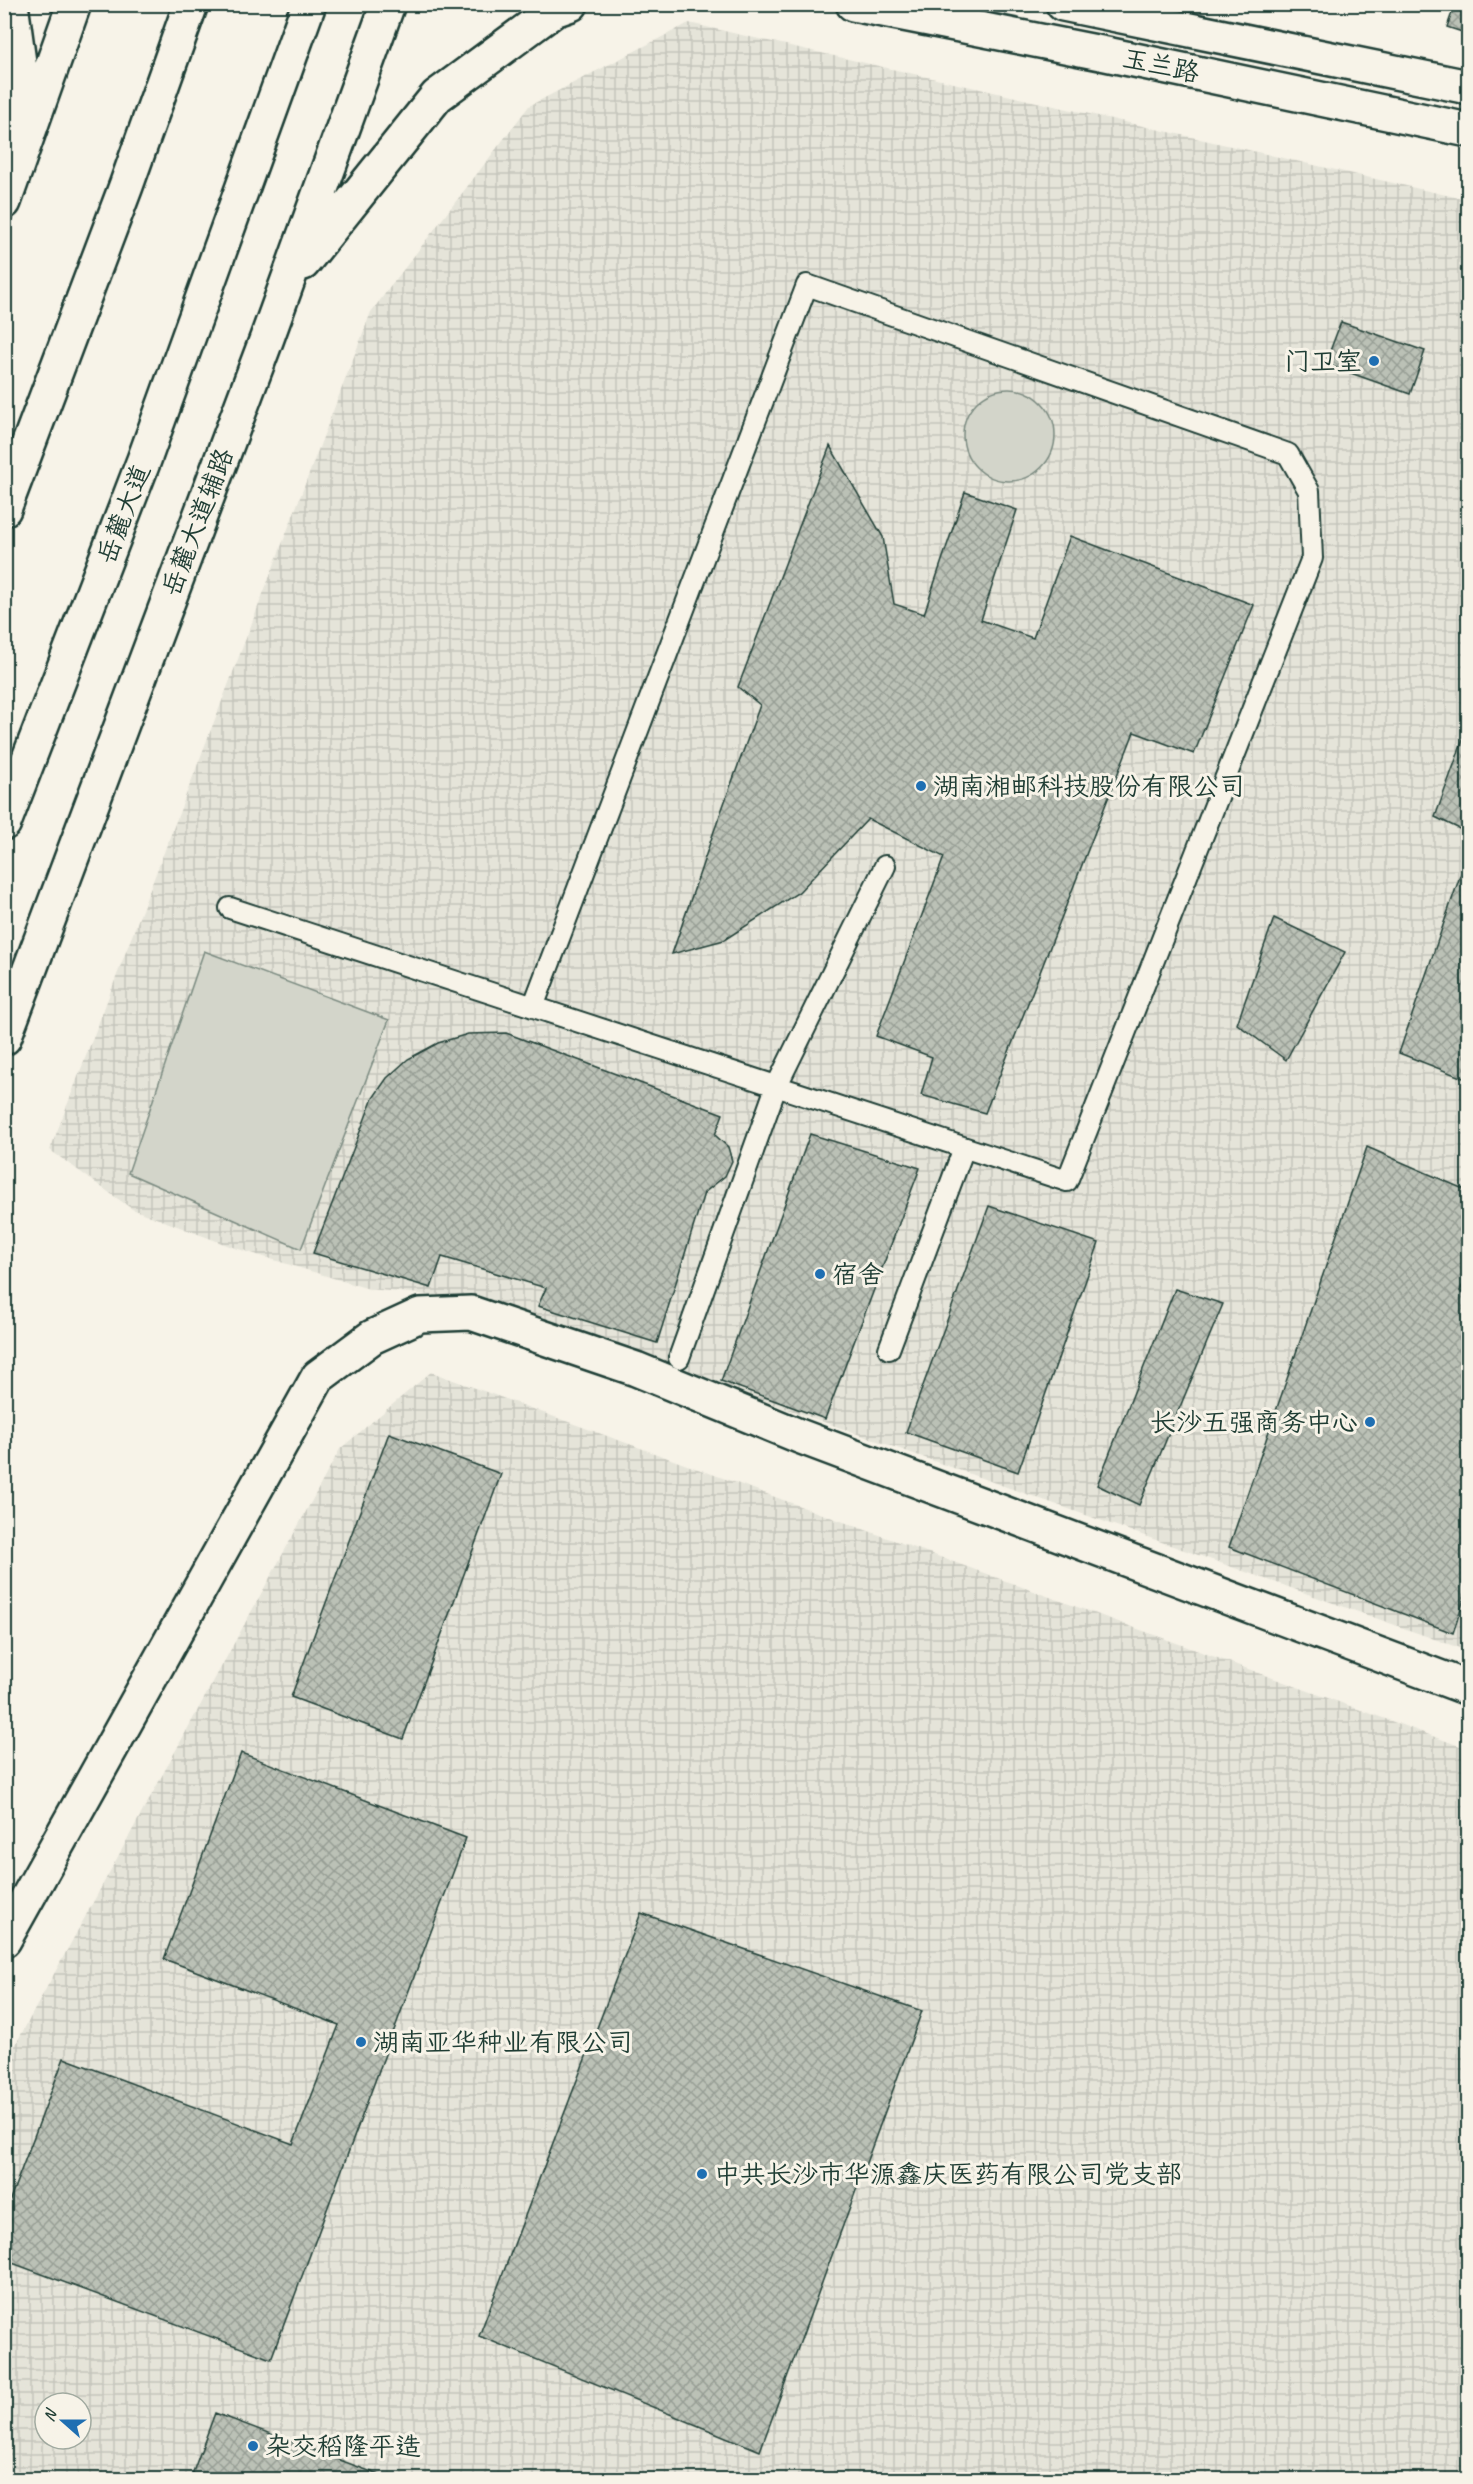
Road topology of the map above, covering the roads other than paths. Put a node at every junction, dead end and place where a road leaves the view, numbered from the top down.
1 (11, 4) edge
2 (74, 4) edge
3 (190, 4) edge
4 (309, 4) edge
5 (388, 4) edge
6 (570, 4) edge
7 (853, 4) edge
8 (1063, 4) edge
9 (1468, 87) edge
10 (1468, 130) edge
11 (28, 134) junction
12 (4, 201) edge
13 (286, 283) junction
14 (4, 509) edge
15 (4, 824) edge
16 (885, 866) dead end
17 (230, 908) dead end
18 (533, 1007) junction
19 (4, 1038) edge
20 (776, 1087) junction
21 (964, 1148) junction
22 (889, 1349) dead end
23 (679, 1358) dead end
24 (1468, 1688) edge
25 (4, 1940) edge

1 - 11 main road
2 - 11 main road
3 - 14 main road
4 - 15 main road, 岳麓大道
5 - 13 main road, 岳麓大道辅路
6 - 13 main road
7 - 10 main road, 玉兰路
8 - 9 main road, 玉兰路
11 - 12 main road
13 - 19 main road, 岳麓大道辅路
16 - 20 lane
17 - 18 lane
18 - 20 lane
18 - 21 lane
20 - 21 lane
20 - 23 lane
21 - 22 lane
24 - 25 main road

